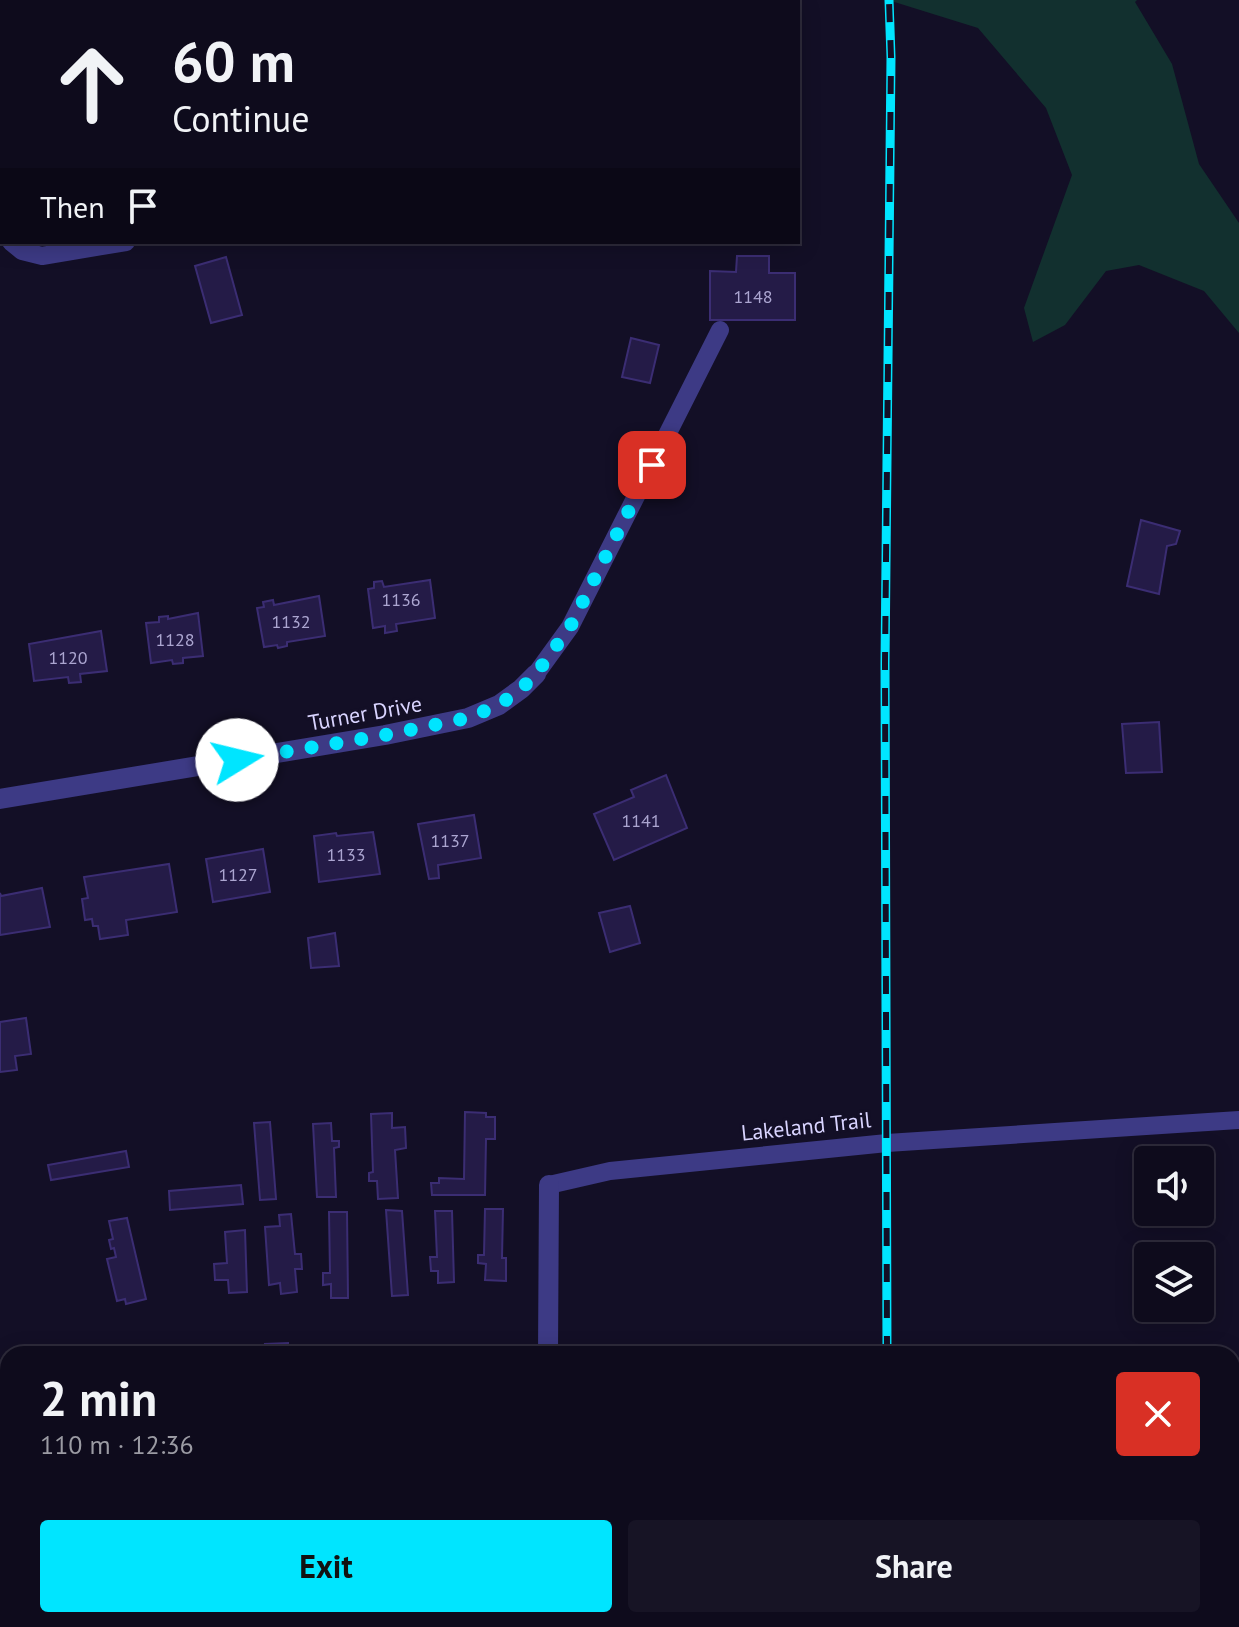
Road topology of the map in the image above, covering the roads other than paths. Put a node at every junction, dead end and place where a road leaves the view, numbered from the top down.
1 (13, 244) edge
2 (114, 244) edge
3 (720, 330) dead end
4 (536, 674) joint
5 (0, 799) edge
6 (1239, 1120) edge
7 (549, 1185) joint
8 (548, 1346) edge

1 - 2 lane
3 - 4 lane
4 - 5 street, Turner Drive
6 - 7 lane, Lakeland Trail
7 - 8 street, Lakeland Trail

